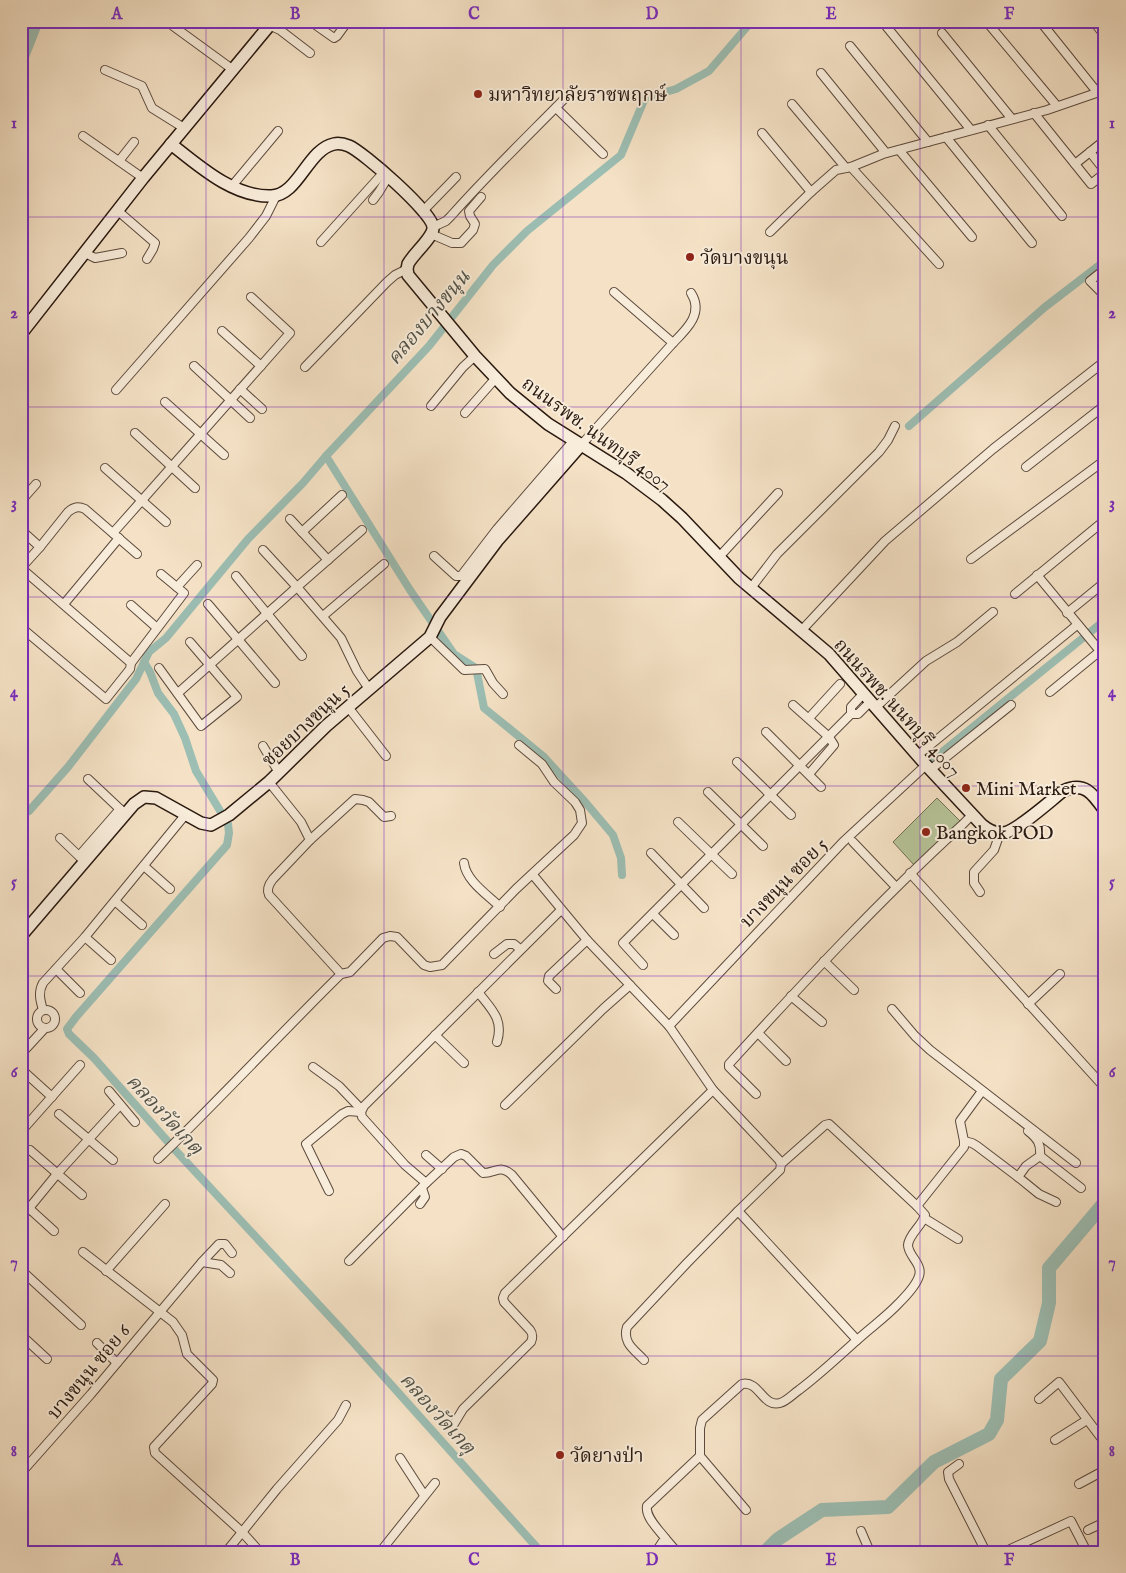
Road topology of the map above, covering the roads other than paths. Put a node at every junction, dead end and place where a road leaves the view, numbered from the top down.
1 (169, 21) edge
2 (310, 21) edge
3 (348, 21) edge
4 (986, 21) edge
5 (1040, 21) edge
6 (1093, 21) edge
7 (272, 23) edge
8 (886, 26) dead end
9 (942, 33) dead end
10 (1105, 36) edge
11 (850, 46) dead end
12 (310, 52) dead end
13 (232, 69) junction
14 (105, 70) dead end
15 (821, 73) dead end
16 (573, 90) dead end
17 (1101, 91) edge
18 (792, 104) dead end
19 (1057, 106) junction
20 (556, 108) junction
21 (1034, 113) junction
22 (1012, 119) junction
23 (988, 125) junction
24 (184, 128) junction
25 (970, 130) junction
26 (278, 131) dead end
27 (762, 133) dead end
28 (83, 136) dead end
29 (946, 137) junction
30 (1105, 140) edge
31 (134, 142) dead end
32 (928, 142) junction
33 (171, 144) junction
34 (899, 150) junction
35 (1090, 152) junction
36 (886, 153) junction
37 (603, 154) dead end
38 (119, 161) junction
39 (1075, 164) junction
40 (849, 168) junction
41 (1105, 172) edge
42 (385, 175) junction
43 (456, 177) dead end
44 (143, 178) junction
45 (232, 186) junction
46 (811, 192) junction
47 (276, 196) junction
48 (481, 197) dead end
49 (373, 200) dead end
50 (424, 210) junction
51 (118, 211) junction
52 (1062, 216) dead end
53 (432, 230) junction
54 (770, 232) dead end
55 (972, 237) dead end
56 (321, 242) dead end
57 (1032, 243) dead end
58 (85, 253) junction
59 (122, 253) dead end
60 (147, 260) dead end
61 (939, 264) dead end
62 (407, 269) junction
63 (1105, 269) edge
64 (614, 292) dead end
65 (691, 293) dead end
66 (1105, 296) edge
67 (251, 297) dead end
68 (222, 331) dead end
69 (21, 334) edge
70 (673, 343) junction
71 (475, 356) junction
72 (1105, 360) edge
73 (194, 366) dead end
74 (261, 366) junction
75 (306, 368) dead end
76 (496, 379) junction
77 (116, 390) dead end
78 (240, 390) junction
79 (230, 400) junction
80 (165, 402) dead end
81 (1105, 405) edge
82 (431, 406) dead end
83 (262, 409) dead end
84 (465, 413) dead end
85 (250, 418) dead end
86 (895, 426) dead end
87 (134, 433) dead end
88 (200, 434) junction
89 (578, 442) junction
90 (224, 455) dead end
91 (1105, 460) edge
92 (172, 466) junction
93 (1026, 467) dead end
94 (105, 468) dead end
95 (36, 484) dead end
96 (195, 488) dead end
97 (778, 493) dead end
98 (342, 494) dead end
99 (142, 500) junction
100 (21, 501) edge
101 (290, 519) dead end
102 (1105, 520) edge
103 (166, 522) dead end
104 (21, 530) edge
105 (362, 530) dead end
106 (302, 532) junction
107 (116, 536) junction
108 (40, 547) junction
109 (263, 550) dead end
110 (137, 554) dead end
111 (434, 556) dead end
112 (720, 557) junction
113 (971, 559) dead end
114 (328, 560) junction
115 (197, 564) dead end
116 (384, 564) dead end
117 (21, 568) edge
118 (161, 574) dead end
119 (1037, 575) junction
120 (236, 576) dead end
121 (1105, 582) edge
122 (297, 587) junction
123 (177, 588) junction
124 (751, 588) junction
125 (1015, 594) dead end
126 (64, 604) junction
127 (208, 604) dead end
128 (131, 605) dead end
129 (994, 612) dead end
130 (1067, 613) junction
131 (267, 614) junction
132 (323, 616) junction
133 (157, 628) junction
134 (22, 630) edge
135 (801, 631) junction
136 (1083, 631) junction
137 (431, 635) junction
138 (237, 640) junction
139 (190, 642) dead end
140 (1102, 649) edge
141 (302, 656) dead end
142 (131, 663) junction
143 (209, 665) junction
144 (159, 668) dead end
145 (275, 683) dead end
146 (840, 684) dead end
147 (369, 689) junction
148 (1050, 692) dead end
149 (178, 693) junction
150 (503, 694) dead end
151 (870, 700) junction
152 (793, 705) dead end
153 (1011, 705) dead end
154 (348, 707) junction
155 (809, 718) junction
156 (766, 732) dead end
157 (829, 737) junction
158 (519, 745) dead end
159 (263, 746) dead end
160 (918, 755) junction
161 (386, 756) dead end
162 (737, 762) dead end
163 (801, 766) junction
164 (928, 767) junction
165 (278, 772) junction
166 (809, 774) junction
167 (88, 779) dead end
168 (268, 782) junction
169 (821, 787) dead end
170 (708, 792) dead end
171 (770, 795) junction
172 (123, 811) junction
173 (1105, 811) edge
174 (186, 814) junction
175 (791, 815) dead end
176 (972, 815) junction
177 (391, 816) dead end
178 (678, 822) dead end
179 (742, 824) junction
180 (1000, 833) junction
181 (60, 838) dead end
182 (310, 840) junction
183 (853, 842) dead end
184 (763, 846) dead end
185 (651, 853) dead end
186 (712, 855) junction
187 (82, 859) junction
188 (464, 863) dead end
189 (144, 866) junction
190 (910, 873) junction
191 (732, 874) dead end
192 (533, 875) junction
193 (683, 884) junction
194 (896, 886) junction
195 (170, 889) dead end
196 (980, 892) dead end
197 (115, 901) junction
198 (500, 907) junction
199 (704, 908) dead end
200 (561, 910) junction
201 (653, 914) junction
202 (142, 925) dead end
203 (674, 935) dead end
204 (21, 936) edge
205 (86, 936) junction
206 (587, 940) junction
207 (520, 949) junction
208 (494, 954) dead end
209 (111, 960) dead end
210 (824, 961) junction
211 (644, 964) dead end
212 (56, 969) junction
213 (341, 974) junction
214 (1060, 974) dead end
215 (630, 985) junction
216 (556, 989) dead end
217 (854, 990) dead end
218 (478, 992) junction
219 (80, 993) dead end
220 (792, 996) junction
221 (1028, 1004) junction
222 (892, 1009) dead end
223 (43, 1010) junction
224 (822, 1022) dead end
225 (669, 1026) junction
226 (45, 1028) junction
227 (758, 1033) junction
228 (435, 1035) junction
229 (497, 1042) dead end
230 (21, 1054) edge
231 (786, 1060) dead end
232 (464, 1063) dead end
233 (80, 1065) dead end
234 (313, 1067) dead end
235 (21, 1069) edge
236 (1105, 1088) edge
237 (713, 1090) junction
238 (109, 1091) dead end
239 (756, 1094) dead end
240 (979, 1094) junction
241 (52, 1097) junction
242 (120, 1105) junction
243 (505, 1106) dead end
244 (361, 1110) junction
245 (59, 1114) dead end
246 (135, 1122) dead end
247 (25, 1126) dead end
248 (90, 1139) junction
249 (964, 1142) junction
250 (30, 1150) dead end
251 (426, 1155) dead end
252 (1040, 1156) junction
253 (113, 1160) dead end
254 (158, 1160) dead end
255 (1076, 1163) dead end
256 (781, 1164) junction
257 (442, 1168) junction
258 (57, 1174) junction
259 (1018, 1177) junction
260 (424, 1186) junction
261 (1081, 1188) dead end
262 (329, 1191) dead end
263 (82, 1195) dead end
264 (21, 1201) edge
265 (1056, 1202) dead end
266 (165, 1204) dead end
267 (420, 1204) dead end
268 (917, 1206) junction
269 (30, 1208) junction
270 (738, 1211) junction
271 (21, 1218) edge
272 (924, 1218) junction
273 (54, 1231) dead end
274 (563, 1237) junction
275 (958, 1239) dead end
276 (83, 1252) dead end
277 (232, 1253) dead end
278 (349, 1261) dead end
279 (202, 1262) junction
280 (21, 1270) edge
281 (106, 1271) junction
282 (230, 1273) dead end
283 (160, 1312) junction
284 (81, 1325) dead end
285 (21, 1335) edge
286 (857, 1340) junction
287 (97, 1343) dead end
288 (47, 1359) dead end
289 (644, 1360) dead end
290 (117, 1363) junction
291 (1039, 1399) dead end
292 (346, 1405) dead end
293 (1087, 1420) junction
294 (454, 1424) dead end
295 (1055, 1440) dead end
296 (1105, 1443) edge
297 (700, 1456) junction
298 (400, 1458) dead end
299 (959, 1464) dead end
300 (1105, 1470) edge
301 (21, 1473) edge
302 (436, 1483) dead end
303 (1079, 1484) dead end
304 (424, 1495) junction
305 (746, 1510) dead end
306 (1105, 1522) edge
307 (1088, 1530) dead end
308 (861, 1531) dead end
309 (241, 1532) junction
310 (665, 1538) junction
311 (226, 1552) edge
312 (260, 1552) edge
313 (380, 1552) edge
314 (656, 1552) edge
315 (677, 1552) edge
316 (870, 1552) edge
317 (986, 1552) edge
318 (1004, 1552) edge
319 (1087, 1552) edge

1 - 13 street
2 - 3 street
4 - 19 street
5 - 17 street
6 - 10 street
7 - 12 street
7 - 13 street
8 - 25 street
9 - 22 street
11 - 32 street
13 - 24 street
14 - 24 street
15 - 36 street
16 - 20 street
17 - 19 street
18 - 40 street
19 - 21 street
20 - 37 street
20 - 53 street
21 - 22 street
21 - 39 street
22 - 23 street
23 - 25 street
23 - 52 street
24 - 33 street
25 - 29 street
26 - 45 street
27 - 46 street
28 - 38 street
29 - 32 street
29 - 57 street
30 - 35 street
31 - 38 street
32 - 34 street
33 - 44 street
33 - 45 street
34 - 36 street
34 - 55 street
35 - 39 street
35 - 41 street
36 - 40 street
38 - 44 street
39 - 41 street
40 - 46 street
40 - 61 street
42 - 47 street
42 - 49 street
42 - 50 street
42 - 56 street
43 - 50 street
44 - 51 street
45 - 47 street
46 - 54 street
47 - 77 street
48 - 53 street
50 - 53 street
51 - 58 street
51 - 60 street
53 - 62 street
58 - 59 street
58 - 69 street
62 - 71 street, ถนนรพช. นนทบุรี 4007
62 - 75 street
63 - 66 street
64 - 70 street
65 - 70 street
67 - 74 street
68 - 74 street
70 - 89 street
71 - 76 street, ถนนรพช. นนทบุรี 4007
71 - 82 street
72 - 135 street
73 - 79 street
74 - 78 street
76 - 84 street
76 - 89 street, ถนนรพช. นนทบุรี 4007
78 - 79 street
78 - 83 street
79 - 85 street
79 - 88 street
80 - 88 street
81 - 93 street
86 - 124 street
87 - 92 street
88 - 90 street
88 - 92 street
89 - 111 street
89 - 112 street, ถนนรพช. นนทบุรี 4007
89 - 137 street, ซอยบางขนุน 5
91 - 113 street
92 - 96 street
92 - 99 street
94 - 99 street
95 - 100 street
97 - 112 street
98 - 106 street
99 - 103 street
99 - 107 street
101 - 106 street
102 - 119 street
104 - 108 street
105 - 114 street
106 - 114 street
107 - 108 street
107 - 110 street
107 - 126 street
108 - 117 street
109 - 122 street
112 - 124 street, ถนนรพช. นนทบุรี 4007
114 - 122 street
115 - 123 street
116 - 132 street
117 - 126 street
118 - 123 street
119 - 125 street
119 - 130 street
120 - 131 street
121 - 130 street
122 - 131 street
122 - 132 street
123 - 133 street
124 - 135 street, ถนนรพช. นนทบุรี 4007
126 - 142 street
127 - 138 street
128 - 133 street
129 - 151 street
130 - 136 street
131 - 138 street
131 - 141 street
132 - 147 street
133 - 142 street
134 - 142 street
135 - 151 street, ถนนรพช. นนทบุรี 4007
136 - 140 street
136 - 160 street
137 - 147 street, ซอยบางขนุน 5
137 - 150 street
138 - 143 street
138 - 145 street
139 - 143 street
140 - 148 street
143 - 149 street
143 - 149 street
144 - 149 street
146 - 155 street
147 - 154 street, ซอยบางขนุน 5
151 - 157 street
151 - 160 street, ถนนรพช. นนทบุรี 4007
152 - 155 street
153 - 164 street, บางขนุน ซอย 5
154 - 161 street
154 - 165 street, ซอยบางขนุน 5
155 - 157 street
156 - 163 street
157 - 163 street
157 - 166 street
158 - 192 street
159 - 165 street
160 - 164 street, ถนนรพช. นนทบุรี 4007
162 - 171 street
163 - 166 street
163 - 171 street
164 - 176 street, ถนนรพช. นนทบุรี 4007
164 - 225 street, บางขนุน ซอย 5
165 - 168 street, ซอยบางขนุน 5
166 - 169 street
167 - 172 street
168 - 174 street, ซอยบางขนุน 5
168 - 182 street
170 - 179 street
171 - 175 street
171 - 179 street
172 - 174 street, ซอยบางขนุน 5
172 - 187 street, ซอยบางขนุน 5
173 - 180 street
174 - 189 street
176 - 180 street, ถนนรพช. นนทบุรี 4007
176 - 190 street
177 - 182 street
178 - 186 street
179 - 184 street
179 - 186 street
180 - 196 street
181 - 187 street
182 - 213 street
183 - 194 street
185 - 193 street
186 - 191 street
186 - 193 street
187 - 204 street, ซอยบางขนุน 5
188 - 198 street
189 - 195 street
189 - 197 street
190 - 194 street
190 - 221 street
192 - 198 street
192 - 200 street
193 - 199 street
193 - 201 street
194 - 210 street
197 - 202 street
197 - 205 street
198 - 213 street
200 - 206 street
200 - 207 street
201 - 203 street
201 - 211 street
205 - 209 street
205 - 212 street
206 - 215 street
206 - 216 street
207 - 208 street
207 - 218 street
210 - 217 street
210 - 220 street
212 - 219 street
212 - 223 street
213 - 254 street
214 - 221 street
215 - 225 street
215 - 243 street
218 - 228 street
218 - 229 street
220 - 224 street
220 - 227 street
221 - 236 street
222 - 240 street
223 - 226 street
223 - 226 street
225 - 237 street
226 - 230 street
227 - 231 street
227 - 239 street
228 - 232 street
228 - 244 street
233 - 241 street
234 - 244 street
235 - 241 street
237 - 256 street
237 - 274 street
238 - 242 street
240 - 249 street
240 - 252 street
240 - 255 street
241 - 247 street
242 - 246 street
242 - 248 street
244 - 260 street
244 - 262 street
245 - 248 street
248 - 253 street
248 - 258 street
249 - 259 street
249 - 268 street
250 - 258 street
251 - 257 street
252 - 259 street
252 - 261 street
256 - 268 street
256 - 270 street
257 - 260 street
257 - 274 street
258 - 263 street
258 - 269 street
259 - 265 street
260 - 267 street
260 - 278 street
264 - 269 street
266 - 281 street
268 - 272 street
269 - 271 street
269 - 273 street
270 - 286 street
270 - 289 street
272 - 275 street
272 - 286 street
274 - 294 street
276 - 281 street
277 - 279 street, บางขนุน ซอย 6
279 - 282 street
279 - 283 street, บางขนุน ซอย 6
280 - 284 street
281 - 283 street
283 - 290 street, บางขนุน ซอย 6
283 - 309 street
285 - 288 street
286 - 297 street
287 - 290 street
290 - 301 street, บางขนุน ซอย 6
291 - 293 street
292 - 309 street
293 - 295 street
293 - 296 street
297 - 305 street
297 - 310 street
298 - 304 street
299 - 317 street
300 - 303 street
302 - 304 street
304 - 313 street
306 - 307 street
308 - 316 street
309 - 311 street
309 - 312 street
310 - 314 street
310 - 315 street
318 - 319 street

